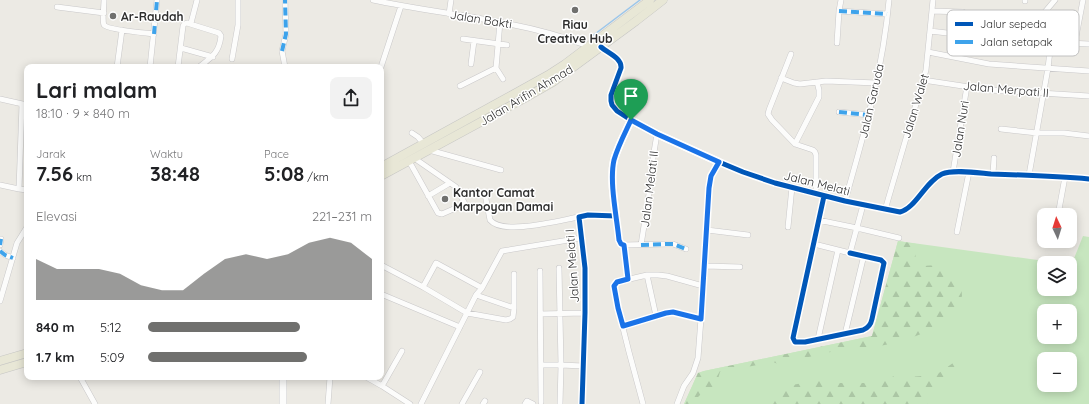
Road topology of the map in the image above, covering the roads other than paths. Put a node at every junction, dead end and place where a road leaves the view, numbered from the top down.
1 (104, 0) edge
2 (157, 0) edge
3 (197, 0) edge
4 (238, 0) edge
5 (285, 0) edge
6 (373, 0) edge
7 (451, 0) edge
8 (650, 0) edge
9 (663, 0) edge
10 (841, 0) edge
11 (889, 0) edge
12 (933, 0) edge
13 (1055, 0) edge
14 (1083, 0) edge
15 (399, 4) edge
16 (57, 6) dead end
17 (1047, 10) edge
18 (839, 11) junction
19 (932, 11) junction
20 (947, 11) edge
21 (104, 13) junction
22 (450, 14) junction
23 (887, 14) junction
24 (1079, 21) edge
25 (500, 22) junction
26 (190, 23) junction
27 (122, 30) junction
28 (930, 31) junction
29 (947, 33) edge
30 (154, 34) junction
31 (462, 39) dead end
32 (474, 41) junction
33 (837, 43) dead end
34 (1079, 43) edge
35 (497, 44) junction
36 (1089, 44) edge
37 (506, 45) dead end
38 (588, 46) junction
39 (601, 47) junction
40 (181, 48) junction
41 (928, 52) junction
42 (790, 54) dead end
43 (947, 56) edge
44 (948, 56) edge
45 (1049, 56) edge
46 (212, 57) junction
47 (232, 59) dead end
48 (117, 64) edge
49 (150, 64) edge
50 (178, 64) edge
51 (203, 64) edge
52 (284, 64) edge
53 (382, 64) edge
54 (471, 64) dead end
55 (496, 68) junction
56 (1048, 68) junction
57 (1089, 71) edge
58 (781, 78) junction
59 (503, 79) dead end
60 (923, 80) junction
61 (817, 82) junction
62 (877, 83) junction
63 (460, 86) dead end
64 (967, 86) junction
65 (1044, 93) junction
66 (1089, 96) edge
67 (0, 99) edge
68 (24, 104) edge
69 (839, 112) dead end
70 (869, 115) junction
71 (631, 120) junction
72 (471, 123) junction
73 (1001, 129) dead end
74 (412, 133) dead end
75 (1037, 133) junction
76 (657, 134) junction
77 (1089, 136) edge
78 (795, 144) junction
79 (426, 147) junction
80 (994, 158) dead end
81 (412, 159) junction
82 (719, 162) junction
83 (384, 164) edge
84 (501, 170) dead end
85 (953, 172) junction
86 (969, 172) junction
87 (384, 174) edge
88 (993, 174) junction
89 (1029, 175) junction
90 (1065, 177) junction
91 (1089, 180) edge
92 (450, 183) junction
93 (0, 185) edge
94 (792, 187) junction
95 (19, 189) junction
96 (24, 190) edge
97 (485, 194) dead end
98 (816, 194) junction
99 (428, 196) junction
100 (824, 196) junction
101 (845, 201) junction
102 (863, 205) junction
103 (1059, 208) edge
104 (885, 210) junction
105 (616, 216) junction
106 (579, 217) junction
107 (818, 220) junction
108 (788, 227) dead end
109 (857, 228) junction
110 (707, 230) junction
111 (24, 232) edge
112 (957, 232) dead end
113 (748, 235) dead end
114 (581, 238) junction
115 (898, 238) dead end
116 (814, 244) junction
117 (624, 245) junction
118 (641, 245) junction
119 (686, 249) dead end
120 (838, 250) junction
121 (0, 251) edge
122 (850, 253) junction
123 (864, 255) junction
124 (13, 258) junction
125 (705, 266) junction
126 (384, 267) edge
127 (740, 267) dead end
128 (560, 268) dead end
129 (540, 270) dead end
130 (514, 274) dead end
131 (647, 275) junction
132 (628, 279) junction
133 (703, 286) junction
134 (423, 287) junction
135 (482, 288) junction
136 (384, 295) edge
137 (476, 295) junction
138 (0, 301) edge
139 (514, 308) junction
140 (585, 312) junction
141 (467, 313) junction
142 (560, 313) junction
143 (540, 314) junction
144 (656, 316) junction
145 (701, 319) junction
146 (623, 326) junction
147 (460, 327) junction
148 (845, 334) junction
149 (818, 339) junction
150 (402, 351) dead end
151 (24, 354) edge
152 (0, 361) edge
153 (24, 363) edge
154 (540, 365) junction
155 (561, 365) junction
156 (583, 366) junction
157 (0, 370) edge
158 (480, 372) dead end
159 (82, 380) edge
160 (283, 380) edge
161 (330, 380) edge
162 (371, 380) edge
163 (382, 386) junction
164 (541, 402) dead end
165 (95, 404) edge
166 (283, 404) edge
167 (328, 404) edge
168 (410, 404) edge
169 (421, 404) edge
170 (462, 404) edge
171 (526, 404) edge
172 (532, 404) edge
173 (560, 404) edge
174 (582, 404) edge
175 (643, 404) edge
176 (677, 404) edge

1 - 21 street
2 - 30 street
3 - 26 street
4 - 47 street
5 - 52 street
6 - 15 street, Jalan Bakti
7 - 22 street
8 - 38 main road, Jalan Arifin Ahmad
9 - 39 main road, Jalan Arifin Ahmad
10 - 18 street
11 - 23 street, Jalan Garuda
12 - 19 street, Jalan Walet
13 - 17 street
14 - 24 street
15 - 22 street, Jalan Bakti
15 - 53 street
16 - 21 street
18 - 23 street
18 - 33 street
19 - 20 street
19 - 28 street, Jalan Walet
21 - 27 street
22 - 25 street, Jalan Bakti
23 - 62 street, Jalan Garuda
25 - 35 street
25 - 38 street, Jalan Bakti
26 - 40 street
26 - 46 street
27 - 30 street
27 - 48 street
28 - 29 street
28 - 41 street, Jalan Walet
30 - 49 street
31 - 32 street
32 - 35 street
32 - 54 street
34 - 36 street
35 - 37 street
35 - 55 street
38 - 72 main road, Jalan Arifin Ahmad
39 - 71 street, Jalan Melati
39 - 72 main road, Jalan Arifin Ahmad
40 - 46 street
40 - 50 street
41 - 43 street
41 - 60 street, Jalan Walet
42 - 58 street
44 - 56 street
45 - 56 street
46 - 51 street
55 - 59 street
55 - 63 street
56 - 57 street
56 - 65 street
58 - 61 street
58 - 78 street
60 - 64 street, Jalan Merpati II
60 - 104 street, Jalan Walet
61 - 62 street
61 - 78 street
62 - 70 street, Jalan Garuda
64 - 65 street, Jalan Merpati II
64 - 85 street, Jalan Nuri
65 - 66 street, Jalan Merpati II
65 - 75 street
67 - 68 street
68 - 95 street
69 - 70 street
70 - 101 street, Jalan Garuda
71 - 76 street, Jalan Melati
71 - 105 street
72 - 79 main road, Jalan Arifin Ahmad
73 - 75 street
74 - 79 street
75 - 77 street
75 - 89 street
76 - 82 street, Jalan Melati
76 - 118 street, Jalan Melati II
78 - 98 street
79 - 81 main road, Jalan Arifin Ahmad
79 - 83 main road, Jalan Arifin Ahmad
79 - 84 street
80 - 88 street
81 - 87 main road, Jalan Arifin Ahmad
81 - 92 street
81 - 99 street
82 - 94 street, Jalan Melati
82 - 110 street
85 - 86 street, Jalan Melati
85 - 104 street, Jalan Melati
86 - 88 street, Jalan Melati
86 - 112 street
88 - 89 street, Jalan Melati
89 - 90 street, Jalan Melati
90 - 91 street, Jalan Melati
90 - 103 street
92 - 99 street
92 - 99 street
93 - 95 street
94 - 98 street, Jalan Melati
94 - 108 street
95 - 96 street
97 - 106 street
98 - 100 street, Jalan Melati
100 - 101 street, Jalan Melati
100 - 107 street
101 - 102 street, Jalan Melati
102 - 104 street, Jalan Melati
102 - 109 street
105 - 106 street, Jalan Melati I
105 - 117 street
106 - 114 street, Jalan Melati I
107 - 109 street
107 - 116 street
109 - 115 street
109 - 122 street
110 - 113 street
110 - 125 street
111 - 124 street
114 - 135 street
114 - 140 street, Jalan Melati I
116 - 120 street
116 - 149 street
117 - 118 street
117 - 132 street
118 - 119 street
120 - 122 street
120 - 149 street
121 - 124 street
122 - 123 street
123 - 148 street
123 - 148 street
124 - 138 street
125 - 127 street
125 - 133 street
126 - 134 street
128 - 142 street
129 - 143 street
130 - 139 street
131 - 132 street
131 - 133 street
131 - 144 street
132 - 146 street
133 - 145 street
134 - 135 street
134 - 141 street
135 - 137 street
136 - 147 street
137 - 139 street
137 - 141 street
139 - 141 street
140 - 142 street
140 - 156 street, Jalan Melati I
141 - 147 street
142 - 143 street
142 - 155 street
143 - 154 street
144 - 145 street
144 - 146 street
145 - 176 street
146 - 175 street
147 - 169 street
148 - 149 street
150 - 163 street
151 - 152 main road
153 - 157 main road
154 - 155 street
154 - 164 street
155 - 156 street
155 - 173 street
156 - 174 street, Jalan Melati I
158 - 170 street
159 - 165 street
160 - 166 main road
161 - 167 street
162 - 163 street
163 - 168 street
171 - 172 street

